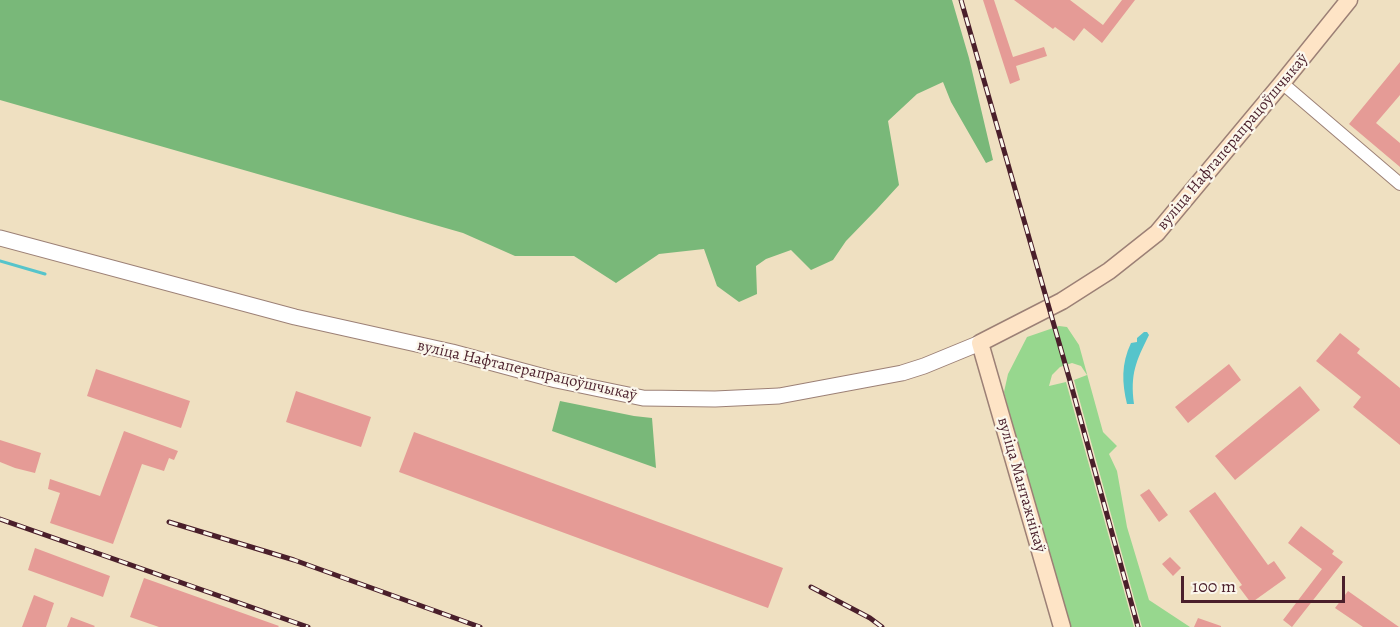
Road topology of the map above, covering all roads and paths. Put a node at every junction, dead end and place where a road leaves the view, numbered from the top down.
1 (1349, 0) edge
2 (1282, 83) junction
3 (1400, 184) edge
4 (0, 238) edge
5 (980, 343) junction
6 (1062, 627) edge

1 - 2 main road, вуліца Нафтаперапрацоўшчыкаў
2 - 3 street
2 - 5 main road, вуліца Нафтаперапрацоўшчыкаў
4 - 5 street, вуліца Нафтаперапрацоўшчыкаў
5 - 6 main road, вуліца Мантажнікаў

